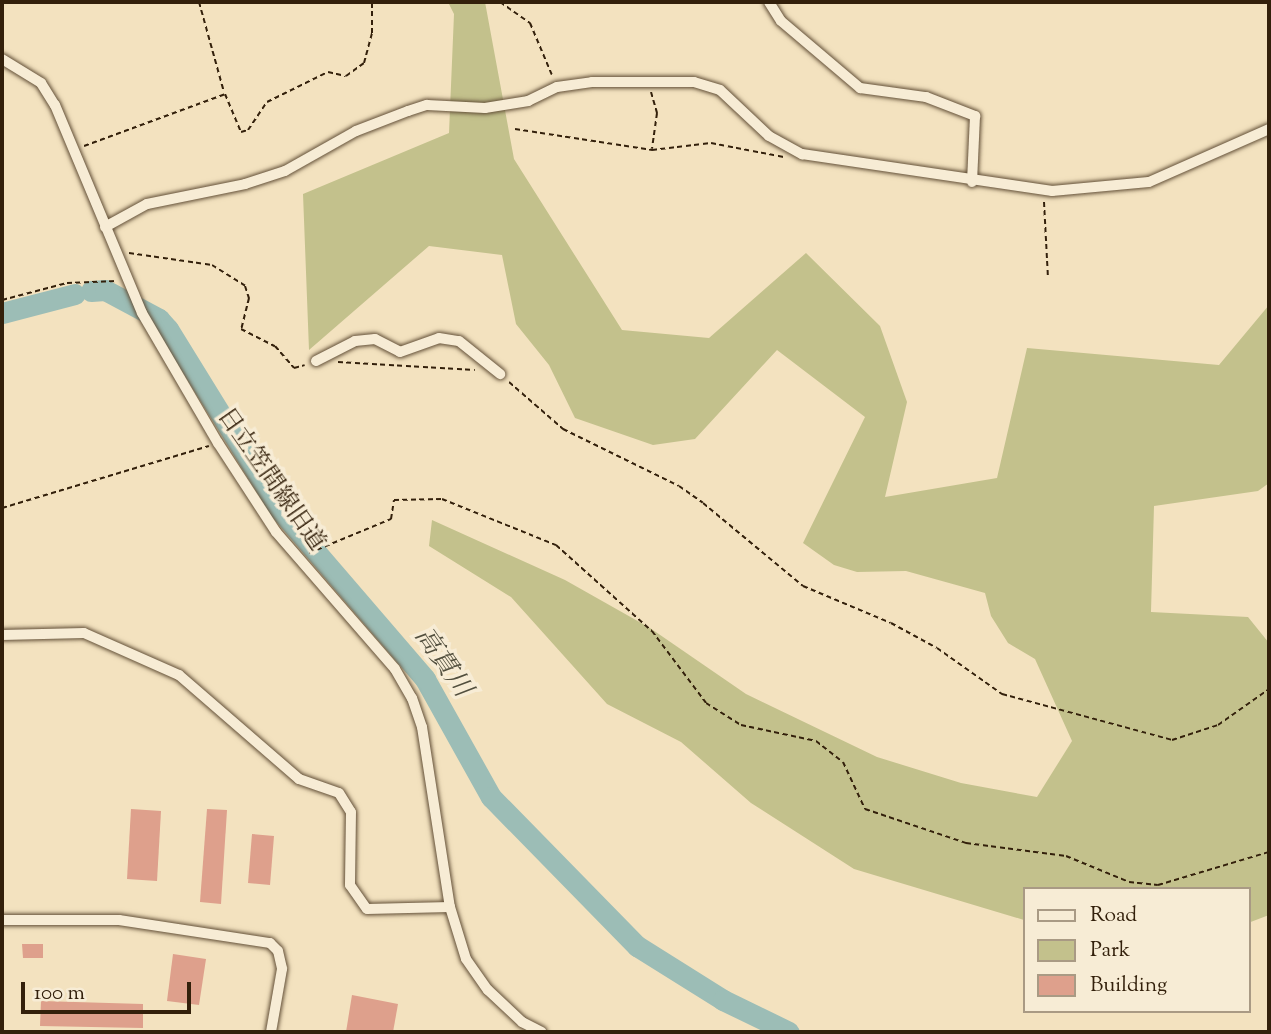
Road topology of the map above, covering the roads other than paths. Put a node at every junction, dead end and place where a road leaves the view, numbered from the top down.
1 (769, 2) edge
2 (2, 59) edge
3 (1269, 129) edge
4 (972, 182) junction
5 (105, 227) junction
6 (316, 361) road end
7 (500, 374) road end
8 (2, 635) edge
9 (450, 906) junction
10 (2, 920) edge
11 (271, 1032) edge
12 (542, 1032) edge

1 - 4 street
2 - 5 street, 日立笠間線旧道
3 - 4 street
4 - 5 street
5 - 9 street, 日立笠間線旧道
6 - 7 street
8 - 9 street
9 - 12 street, 日立笠間線旧道
10 - 11 street

